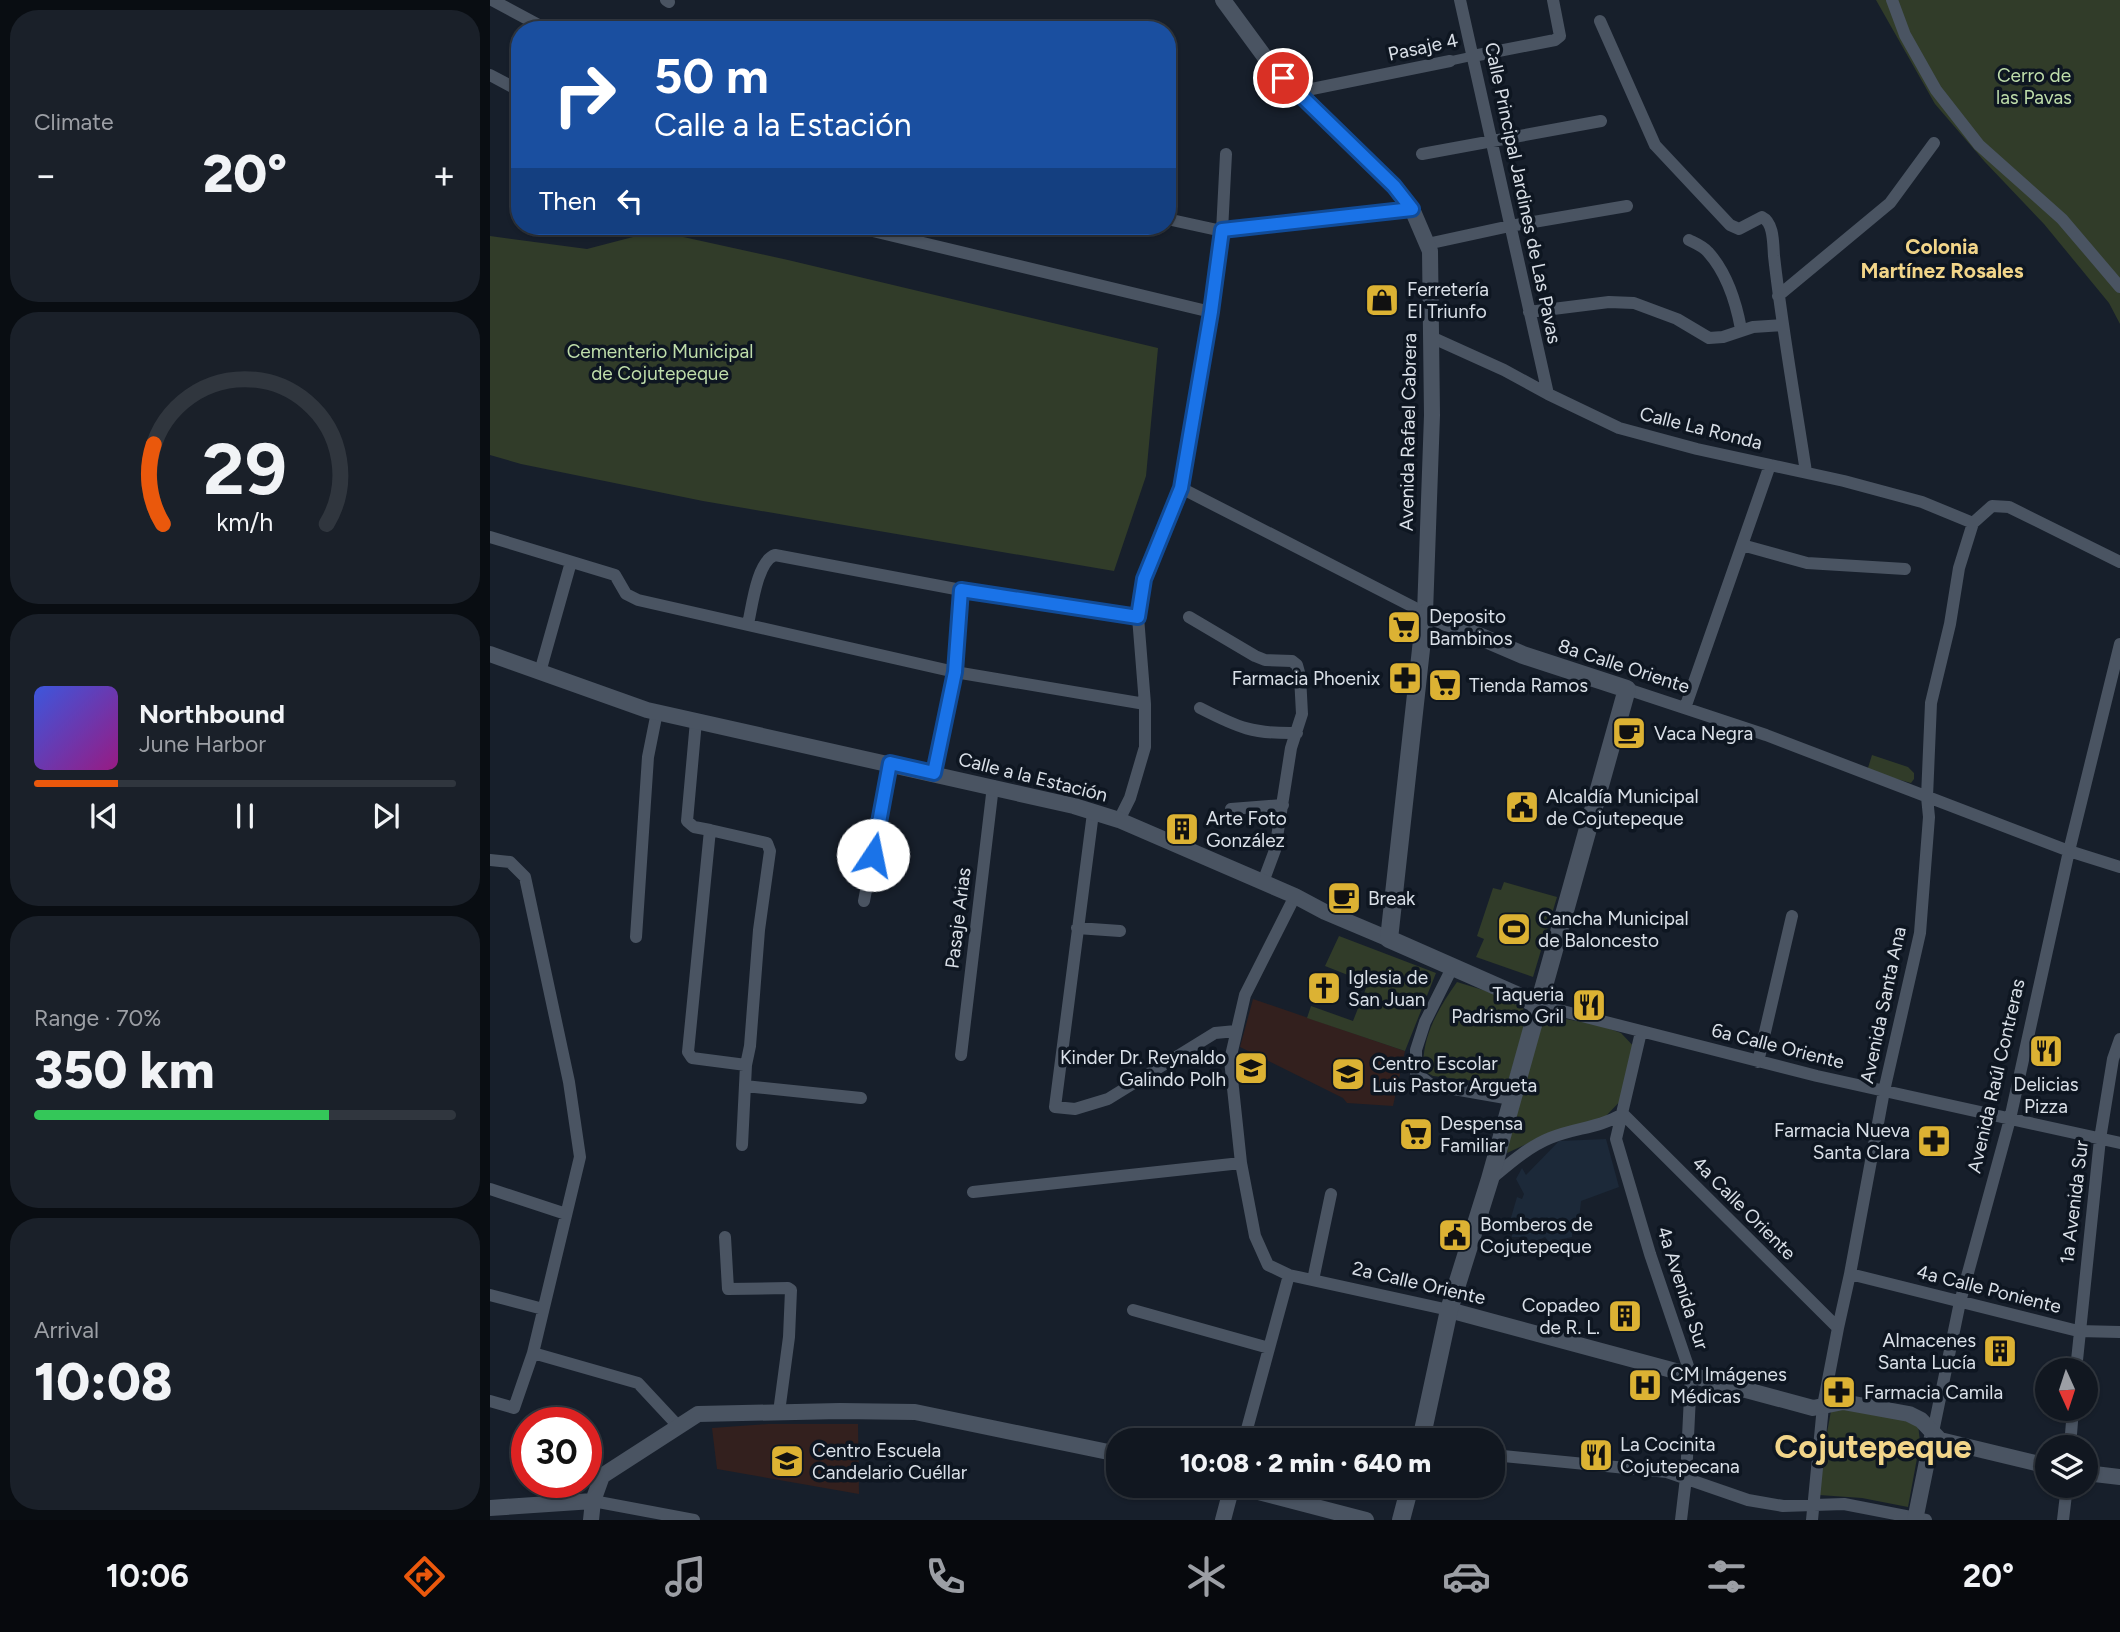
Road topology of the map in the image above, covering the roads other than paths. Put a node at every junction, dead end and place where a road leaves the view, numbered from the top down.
1 (492, 0) edge
2 (1460, 0) edge
3 (1553, 0) edge
4 (1892, 0) edge
5 (1226, 1) edge
6 (531, 21) edge
7 (1601, 21) dead end
8 (1472, 56) junction
9 (1450, 61) joint
10 (490, 75) edge
11 (511, 86) edge
12 (1297, 92) junction
13 (1601, 121) dead end
14 (1491, 141) junction
15 (1934, 144) dead end
16 (1226, 154) dead end
17 (1422, 155) dead end
18 (1627, 206) dead end
19 (1412, 209) junction
20 (1176, 221) edge
21 (1510, 226) junction
22 (1222, 230) junction
23 (890, 235) edge
24 (1689, 240) dead end
25 (1427, 244) junction
26 (2120, 287) edge
27 (1778, 296) junction
28 (1211, 312) junction
29 (1529, 312) junction
30 (1783, 325) junction
31 (1741, 329) junction
32 (1431, 337) junction
33 (1548, 394) junction
34 (1770, 465) junction
35 (1806, 472) junction
36 (1181, 488) junction
37 (1973, 523) junction
38 (490, 539) edge
39 (1742, 545) junction
40 (571, 562) junction
41 (2120, 562) edge
42 (1905, 569) dead end
43 (963, 591) junction
44 (1425, 613) junction
45 (1138, 617) junction
46 (1189, 617) dead end
47 (748, 624) junction
48 (2120, 644) edge
49 (490, 654) edge
50 (540, 672) junction
51 (955, 672) junction
52 (1627, 689) junction
53 (1145, 704) junction
54 (1200, 708) dead end
55 (1685, 708) junction
56 (657, 712) junction
57 (696, 721) junction
58 (1297, 733) junction
59 (890, 763) junction
60 (934, 773) junction
61 (993, 786) junction
62 (1927, 797) junction
63 (1283, 805) junction
64 (1231, 809) dead end
65 (1093, 813) junction
66 (1119, 821) junction
67 (710, 830) junction
68 (2068, 851) junction
69 (490, 860) edge
70 (2120, 867) edge
71 (1263, 882) junction
72 (1295, 895) junction
73 (864, 901) dead end
74 (1792, 916) dead end
75 (1077, 928) junction
76 (1120, 931) dead end
77 (636, 937) dead end
78 (1389, 939) junction
79 (1453, 966) junction
80 (1539, 1005) junction
81 (1236, 1031) junction
82 (1642, 1032) junction
83 (2120, 1039) edge
84 (961, 1055) dead end
85 (1758, 1062) junction
86 (746, 1065) junction
87 (745, 1086) junction
88 (1884, 1091) junction
89 (861, 1098) dead end
90 (1511, 1099) junction
91 (1623, 1114) junction
92 (2010, 1119) junction
93 (2100, 1139) junction
94 (2120, 1143) edge
95 (742, 1145) dead end
96 (1241, 1163) junction
97 (1490, 1179) junction
98 (490, 1189) edge
99 (973, 1192) dead end
100 (1331, 1194) dead end
101 (566, 1213) junction
102 (725, 1237) dead end
103 (1850, 1274) junction
104 (1289, 1275) junction
105 (1313, 1280) junction
106 (490, 1295) edge
107 (1960, 1301) junction
108 (543, 1309) junction
109 (1133, 1310) dead end
110 (1449, 1310) junction
111 (1838, 1328) junction
112 (2078, 1331) junction
113 (2120, 1332) edge
114 (1269, 1348) junction
115 (533, 1353) junction
116 (2077, 1358) edge
117 (1691, 1375) junction
118 (490, 1401) edge
119 (1824, 1406) junction
120 (779, 1412) junction
121 (678, 1427) junction
122 (1247, 1428) edge
123 (1424, 1428) edge
124 (1933, 1432) junction
125 (1106, 1452) edge
126 (1505, 1456) edge
127 (2035, 1463) edge
128 (2098, 1474) edge
129 (2120, 1477) edge
130 (1686, 1478) junction
131 (1229, 1498) edge
132 (1280, 1498) edge
133 (1407, 1498) edge
134 (2066, 1498) edge
135 (593, 1501) junction
136 (1814, 1504) junction
137 (490, 1508) edge
138 (1918, 1519) edge
139 (591, 1520) edge
140 (694, 1520) edge
141 (1223, 1520) edge
142 (1366, 1520) edge
143 (1401, 1520) edge
144 (1681, 1520) edge
145 (1812, 1520) edge
146 (2063, 1520) edge

1 - 6 street
2 - 8 street, Calle Principal Jardines de Las Pavas
3 - 8 street, Pasaje 4
4 - 26 street
5 - 12 street, Avenida Rafael Cabrera
7 - 27 street
8 - 9 street, Pasaje 4
8 - 14 street, Calle Principal Jardines de Las Pavas
9 - 12 street, Pasaje 4
10 - 11 street
12 - 19 street, Avenida Rafael Cabrera
13 - 14 street
14 - 17 street
14 - 21 street, Calle Principal Jardines de Las Pavas
15 - 27 street
16 - 22 street
18 - 21 street
19 - 22 street
19 - 25 street, Avenida Rafael Cabrera
20 - 22 street
21 - 25 street
21 - 29 street, Calle Principal Jardines de Las Pavas
22 - 28 street
23 - 28 street
24 - 31 street
25 - 32 street, Avenida Rafael Cabrera
27 - 30 street
28 - 36 street
29 - 31 street
29 - 33 street, Calle Principal Jardines de Las Pavas
30 - 31 street
30 - 35 street
32 - 33 street, Calle La Ronda
32 - 44 street, Avenida Rafael Cabrera
33 - 34 street, Calle La Ronda
34 - 35 street, Calle La Ronda
34 - 39 street
35 - 37 street, Calle La Ronda
36 - 44 street, 8a Calle Oriente
36 - 45 street
37 - 41 street
37 - 62 street, Avenida Santa Ana
38 - 40 street
39 - 42 street
39 - 55 street
40 - 47 street
40 - 50 street
43 - 45 street
43 - 47 street
43 - 51 street
44 - 52 main road, 8a Calle Oriente
44 - 78 main road, Avenida Rafael Cabrera
45 - 53 street
46 - 58 street
47 - 51 street
48 - 68 street, Avenida Raúl Contreras
49 - 50 street, Calle a la Estación
50 - 56 street, Calle a la Estación
51 - 53 street
51 - 60 street
52 - 55 street, 8a Calle Oriente
52 - 80 main road
53 - 66 street
54 - 58 street
55 - 62 street, 8a Calle Oriente
56 - 57 street, Calle a la Estación
56 - 77 street
57 - 59 street, Calle a la Estación
57 - 67 street
58 - 63 street
59 - 60 street, Calle a la Estación
59 - 73 street
60 - 61 street, Calle a la Estación
61 - 65 street, Calle a la Estación
61 - 84 street, Pasaje Arias
62 - 68 street, 8a Calle Oriente
62 - 88 street, Avenida Santa Ana
63 - 64 street
63 - 71 street
65 - 66 street, Calle a la Estación
65 - 75 street
66 - 71 street, Calle a la Estación
67 - 86 street
67 - 86 street
68 - 70 street, 8a Calle Oriente
68 - 92 street, Avenida Raúl Contreras
69 - 101 street
71 - 72 street, Calle a la Estación
72 - 78 street, Calle a la Estación
72 - 81 street, 2a Calle Oriente
74 - 85 street
75 - 76 street
75 - 81 street
78 - 79 main road
79 - 80 main road
79 - 90 street
80 - 82 street, 6a Calle Oriente
80 - 90 main road
81 - 96 street, 2a Calle Oriente
82 - 85 street, 6a Calle Oriente
82 - 91 street, 4a Avenida Sur
83 - 93 street, 1a Avenida Sur
85 - 88 street, 6a Calle Oriente
86 - 87 street
87 - 89 street
87 - 95 street
88 - 92 street, 6a Calle Oriente
88 - 103 street, Avenida Santa Ana
90 - 97 main road
91 - 97 street
91 - 111 street, 4a Calle Oriente
91 - 117 street, 4a Avenida Sur
92 - 93 street, 6a Calle Oriente
92 - 107 street, Avenida Raúl Contreras
93 - 94 street, 6a Calle Oriente
93 - 112 street, 1a Avenida Sur
96 - 99 street
96 - 104 street, 2a Calle Oriente
97 - 110 main road
98 - 101 street
100 - 105 street
101 - 108 street
102 - 120 street
103 - 107 street, 4a Calle Poniente
103 - 111 street, Avenida Santa Ana
104 - 105 street, 2a Calle Oriente
104 - 114 street
105 - 110 street, 2a Calle Oriente
106 - 108 street
107 - 112 street, 4a Calle Poniente
107 - 124 street, Avenida Raúl Contreras
108 - 115 street
109 - 114 street
110 - 117 street, 2a Calle Oriente
110 - 123 main road
111 - 119 street, Avenida Santa Ana
112 - 113 street, 4a Calle Poniente
112 - 116 street, 1a Avenida Sur
114 - 122 street
115 - 118 street
115 - 121 street
117 - 119 street, 2a Calle Oriente
117 - 130 street, 4a Avenida Sur
119 - 124 street, 2a Calle Oriente
119 - 136 street, Avenida Santa Ana
120 - 121 street
120 - 125 street
121 - 135 street
124 - 127 street, 2a Calle Oriente
124 - 138 street, Avenida Raúl Contreras
126 - 130 street
128 - 129 street
130 - 136 street
130 - 144 street, 4a Avenida Sur
131 - 141 street
132 - 142 street
133 - 143 main road
134 - 146 street
135 - 137 street
135 - 139 street
135 - 140 street
136 - 138 street
136 - 145 street, Avenida Santa Ana

